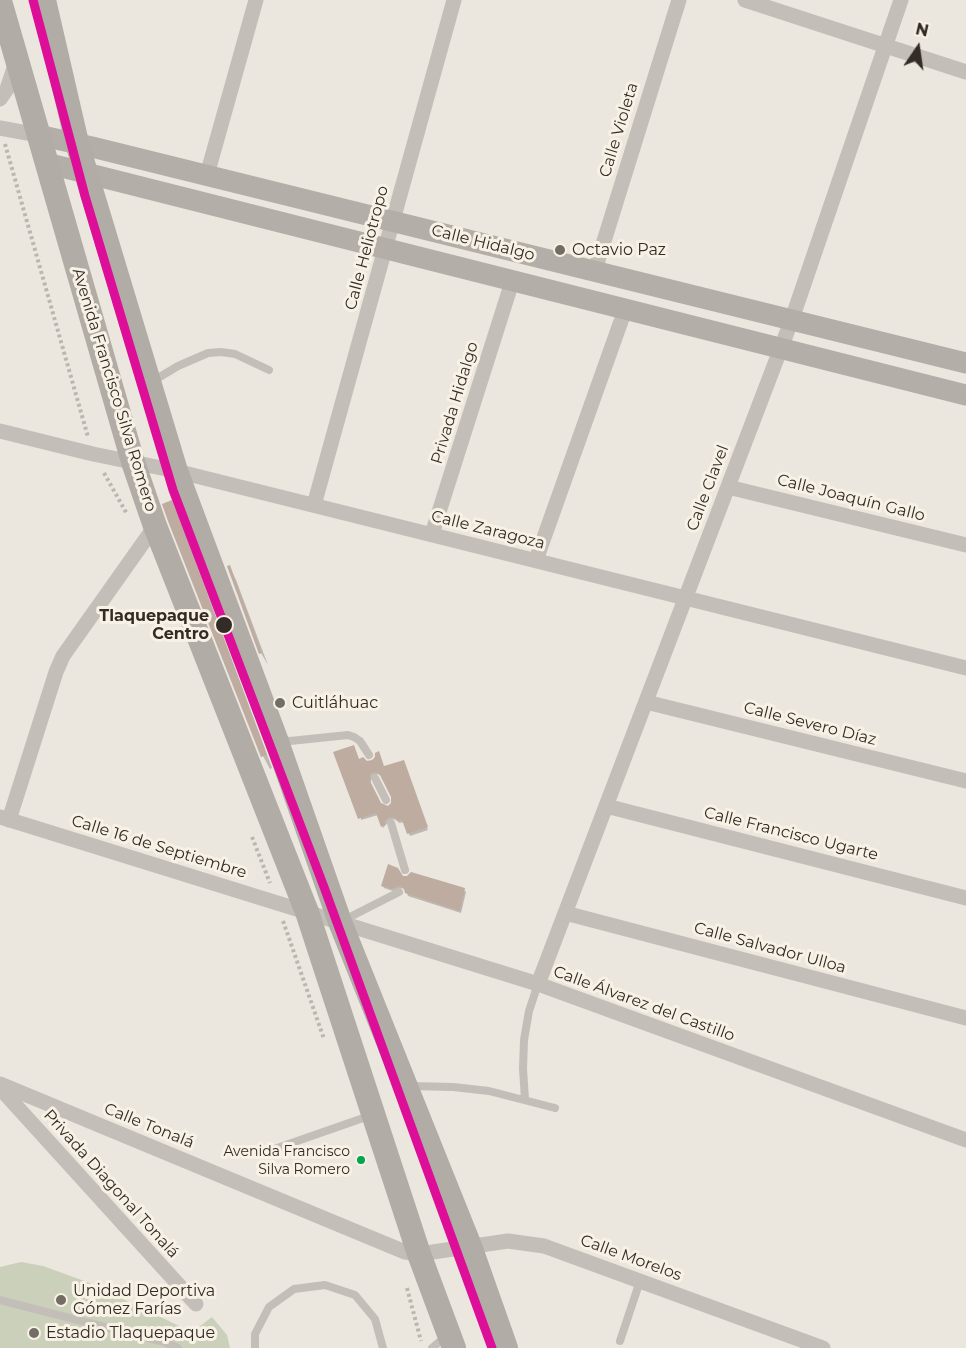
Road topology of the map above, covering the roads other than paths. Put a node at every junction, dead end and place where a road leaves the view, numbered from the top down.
1 (44, 0) edge
2 (256, 0) edge
3 (454, 0) edge
4 (679, 0) edge
5 (745, 0) edge
6 (901, 0) edge
7 (0, 1) edge
8 (886, 46) junction
9 (16, 60) junction
10 (966, 72) edge
11 (0, 99) edge
12 (0, 128) edge
13 (38, 135) junction
14 (77, 143) junction
15 (46, 163) junction
16 (86, 173) junction
17 (207, 175) junction
18 (393, 221) junction
19 (385, 249) junction
20 (594, 270) junction
21 (512, 282) junction
22 (624, 310) junction
23 (792, 319) junction
24 (780, 349) junction
25 (966, 363) edge
26 (269, 370) dead end
27 (150, 384) junction
28 (966, 395) edge
29 (0, 431) edge
30 (133, 462) junction
31 (176, 471) junction
32 (728, 487) junction
33 (314, 505) junction
34 (149, 534) junction
35 (432, 534) junction
36 (966, 545) edge
37 (536, 560) junction
38 (686, 598) junction
39 (966, 668) edge
40 (646, 702) junction
41 (276, 739) junction
42 (369, 755) dead end
43 (375, 778) dead end
44 (966, 781) edge
45 (386, 800) dead end
46 (606, 806) junction
47 (4, 818) edge
48 (391, 823) dead end
49 (405, 870) dead end
50 (399, 892) dead end
51 (966, 898) edge
52 (307, 912) junction
53 (565, 913) junction
54 (340, 922) junction
55 (538, 984) junction
56 (966, 1018) edge
57 (0, 1086) edge
58 (406, 1086) junction
59 (525, 1099) junction
60 (555, 1108) dead end
61 (373, 1114) junction
62 (966, 1140) edge
63 (260, 1154) dead end
64 (470, 1246) junction
65 (419, 1254) junction
66 (640, 1281) junction
67 (0, 1300) edge
68 (196, 1304) dead end
69 (620, 1341) dead end
70 (445, 1344) edge
71 (178, 1348) edge
72 (255, 1348) edge
73 (383, 1348) edge
74 (506, 1348) edge
75 (822, 1348) edge

1 - 14 main road
2 - 17 street
3 - 18 street, Calle Heliotropo
4 - 20 street, Calle Violeta
5 - 8 street
6 - 8 street, Calle Clavel
7 - 9 main road, Avenida Francisco Silva Romero
8 - 10 street
8 - 23 street, Calle Clavel
9 - 11 street
9 - 13 main road, Avenida Francisco Silva Romero
12 - 13 street, Calle Hidalgo
13 - 14 street, Calle Hidalgo
13 - 15 main road, Avenida Francisco Silva Romero
14 - 16 main road
14 - 17 street, Calle Hidalgo
15 - 16 street, Calle Hidalgo
15 - 30 main road, Avenida Francisco Silva Romero
16 - 19 street, Calle Hidalgo
16 - 27 main road
17 - 18 street, Calle Hidalgo
18 - 19 street, Calle Heliotropo
18 - 20 street, Calle Hidalgo
19 - 21 street, Calle Hidalgo
19 - 33 street, Calle Heliotropo
20 - 23 street, Calle Hidalgo
21 - 22 street, Calle Hidalgo
21 - 35 street, Privada Hidalgo
22 - 24 street, Calle Hidalgo
22 - 37 street
23 - 24 street, Calle Clavel
23 - 25 street, Calle Hidalgo
24 - 28 street, Calle Hidalgo
24 - 32 street, Calle Clavel
26 - 27 lane
27 - 31 main road
29 - 30 street, Calle Zaragoza
30 - 31 street, Calle Zaragoza
30 - 34 main road, Avenida Francisco Silva Romero
31 - 33 street, Calle Zaragoza
31 - 41 main road
32 - 36 street, Calle Joaquín Gallo
32 - 38 street, Calle Clavel
33 - 35 street, Calle Zaragoza
34 - 47 street
34 - 52 main road, Avenida Francisco Silva Romero
35 - 37 street, Calle Zaragoza
37 - 38 street, Calle Zaragoza
38 - 39 street, Calle Zaragoza
38 - 40 street, Calle Clavel
40 - 44 street, Calle Severo Díaz
40 - 46 street, Calle Clavel
41 - 42 lane
41 - 54 main road
43 - 45 lane
46 - 51 street, Calle Francisco Ugarte
46 - 53 street, Calle Clavel
47 - 52 street, Calle 16 de Septiembre
48 - 49 lane
50 - 54 lane
52 - 54 street, Calle Álvarez del Castillo
52 - 61 main road, Avenida Francisco Silva Romero
53 - 55 street, Calle Clavel
53 - 56 street, Calle Salvador Ulloa
54 - 55 street, Calle Álvarez del Castillo
54 - 58 main road
55 - 59 lane
55 - 62 street, Calle Álvarez del Castillo
57 - 65 street, Calle Tonalá
57 - 68 street, Privada Diagonal Tonalá
58 - 59 lane
58 - 64 main road
59 - 60 lane
61 - 63 lane
61 - 65 main road, Avenida Francisco Silva Romero
64 - 65 street, Calle Morelos
64 - 66 street, Calle Morelos
64 - 74 main road
65 - 70 main road, Avenida Francisco Silva Romero
66 - 69 lane
66 - 75 street, Calle Morelos
67 - 71 lane
72 - 73 lane

